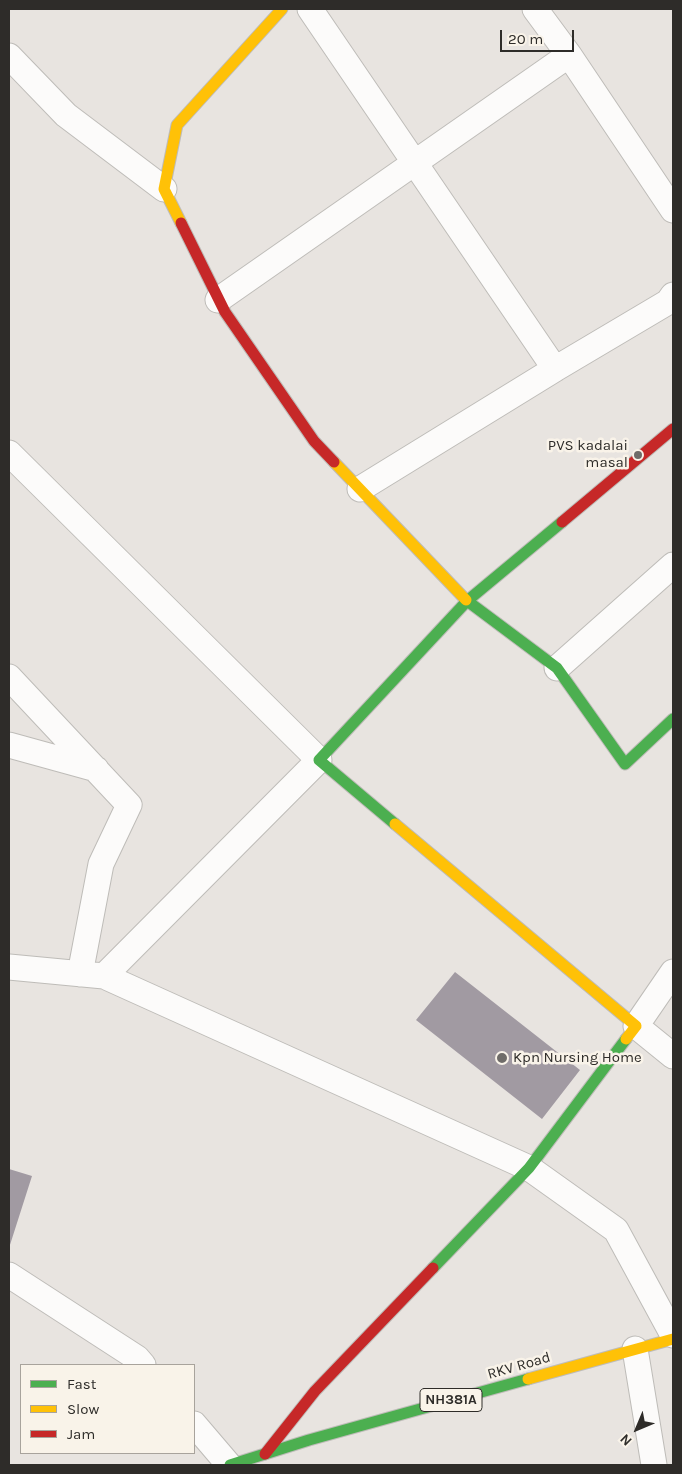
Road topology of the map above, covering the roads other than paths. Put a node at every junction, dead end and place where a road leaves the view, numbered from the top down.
1 (282, 9) edge
2 (310, 9) edge
3 (535, 9) edge
4 (9, 56) edge
5 (569, 56) junction
6 (414, 162) junction
7 (164, 189) junction
8 (673, 210) edge
9 (673, 295) edge
10 (218, 300) junction
11 (555, 369) junction
12 (673, 429) edge
13 (9, 452) edge
14 (360, 489) junction
15 (673, 565) edge
16 (467, 601) junction
17 (557, 668) junction
18 (9, 677) edge
19 (673, 719) edge
20 (9, 745) edge
21 (320, 760) junction
22 (96, 769) junction
23 (9, 967) edge
24 (673, 972) edge
25 (92, 975) junction
26 (636, 1026) junction
27 (673, 1056) edge
28 (529, 1168) junction
29 (13, 1283) edge
30 (673, 1335) edge
31 (673, 1339) edge
32 (635, 1349) junction
33 (143, 1364) edge
34 (195, 1425) edge
35 (266, 1454) junction
36 (230, 1465) edge
37 (654, 1465) edge

1 - 7 main road
2 - 6 street
3 - 5 street
4 - 7 street
5 - 6 street
5 - 8 street
6 - 10 street
6 - 11 street
7 - 10 main road
9 - 11 street
10 - 14 main road
11 - 14 street
12 - 16 main road
13 - 21 street
14 - 16 main road
15 - 17 street
16 - 17 main road
16 - 21 main road
17 - 19 main road
18 - 22 street
20 - 22 street
21 - 25 street
21 - 26 main road
22 - 25 street
23 - 25 street
24 - 26 street
25 - 28 street
26 - 27 street
26 - 28 main road
28 - 30 street
28 - 35 main road
29 - 33 street
31 - 32 main road, RKV Road / NH381A
32 - 35 main road, RKV Road / NH381A
32 - 37 street
34 - 36 street
35 - 36 main road, RKV Road / NH381A

